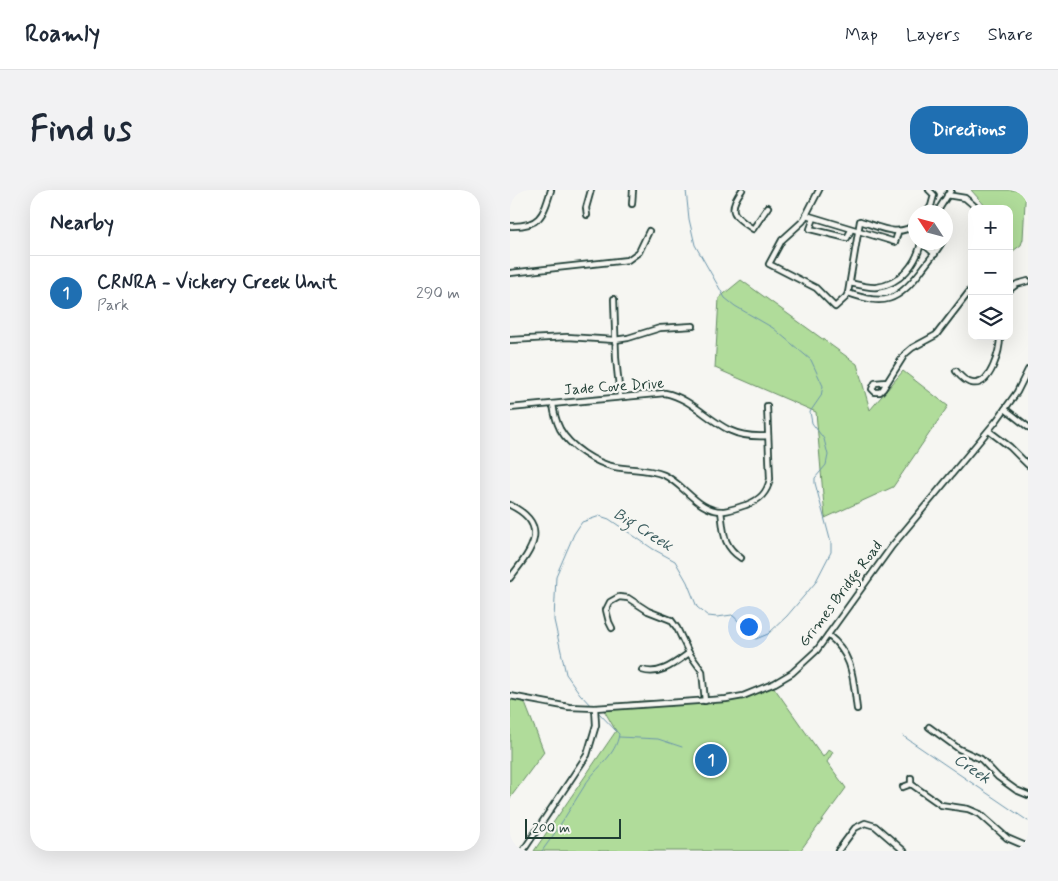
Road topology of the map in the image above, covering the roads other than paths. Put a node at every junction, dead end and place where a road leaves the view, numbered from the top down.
1 (551, 190) edge
2 (591, 190) edge
3 (633, 190) edge
4 (742, 190) edge
5 (818, 190) edge
6 (928, 190) edge
7 (949, 192) edge
8 (632, 204) dead end
9 (931, 205) edge
10 (941, 205) edge
11 (973, 205) edge
12 (768, 207) dead end
13 (587, 215) dead end
14 (806, 215) junction
15 (814, 218) junction
16 (510, 226) edge
17 (908, 229) edge
18 (851, 230) junction
19 (649, 231) dead end
20 (858, 231) junction
21 (898, 232) junction
22 (919, 250) edge
23 (931, 250) edge
24 (937, 250) edge
25 (934, 254) junction
26 (510, 273) edge
27 (1028, 282) edge
28 (850, 283) junction
29 (1013, 287) edge
30 (848, 293) junction
31 (968, 293) edge
32 (614, 299) dead end
33 (693, 326) dead end
34 (510, 340) edge
35 (615, 340) junction
36 (1000, 340) edge
37 (1028, 370) edge
38 (956, 371) dead end
39 (887, 382) dead end
40 (620, 397) junction
41 (553, 404) junction
42 (767, 406) dead end
43 (510, 408) edge
44 (1005, 409) junction
45 (1028, 427) edge
46 (989, 431) junction
47 (768, 436) junction
48 (1028, 465) edge
49 (510, 505) edge
50 (721, 511) junction
51 (741, 558) dead end
52 (510, 578) edge
53 (613, 592) dead end
54 (616, 598) junction
55 (612, 628) dead end
56 (828, 635) junction
57 (689, 654) junction
58 (642, 670) dead end
59 (510, 696) edge
60 (705, 700) junction
61 (595, 708) junction
62 (858, 709) dead end
63 (929, 727) dead end
64 (912, 778) dead end
65 (911, 784) junction
66 (903, 787) dead end
67 (1028, 795) edge
68 (1028, 846) edge
69 (523, 851) edge
70 (838, 851) edge
71 (904, 851) edge

1 - 16 street
2 - 13 street
3 - 8 street
4 - 12 street
5 - 14 street
6 - 9 street
7 - 10 street
7 - 11 street
14 - 15 street
14 - 30 street
15 - 18 street
15 - 18 street
17 - 21 street
18 - 20 street
19 - 26 street
20 - 21 street
20 - 21 street
20 - 28 street
22 - 28 street
23 - 25 street
24 - 25 street
25 - 30 street
27 - 29 street
28 - 30 street
31 - 39 street
32 - 35 street
33 - 35 street
34 - 35 street
35 - 40 street
36 - 38 street
37 - 44 street, Grimes Bridge Road
40 - 41 street, Jade Cove Drive
40 - 47 street, Jade Cove Drive
41 - 43 street, Jade Cove Drive
41 - 50 street
42 - 47 street
44 - 45 street
44 - 46 street, Grimes Bridge Road
46 - 48 street
46 - 56 street, Grimes Bridge Road
47 - 50 street
49 - 52 street
50 - 51 street
53 - 54 street
54 - 55 street
54 - 57 street
56 - 60 street, Grimes Bridge Road
56 - 62 street
57 - 58 street
57 - 60 street
59 - 61 street, Grimes Bridge Road
60 - 61 street, Grimes Bridge Road
61 - 69 street
63 - 67 street
64 - 65 street
65 - 66 street
65 - 68 street
70 - 71 street

